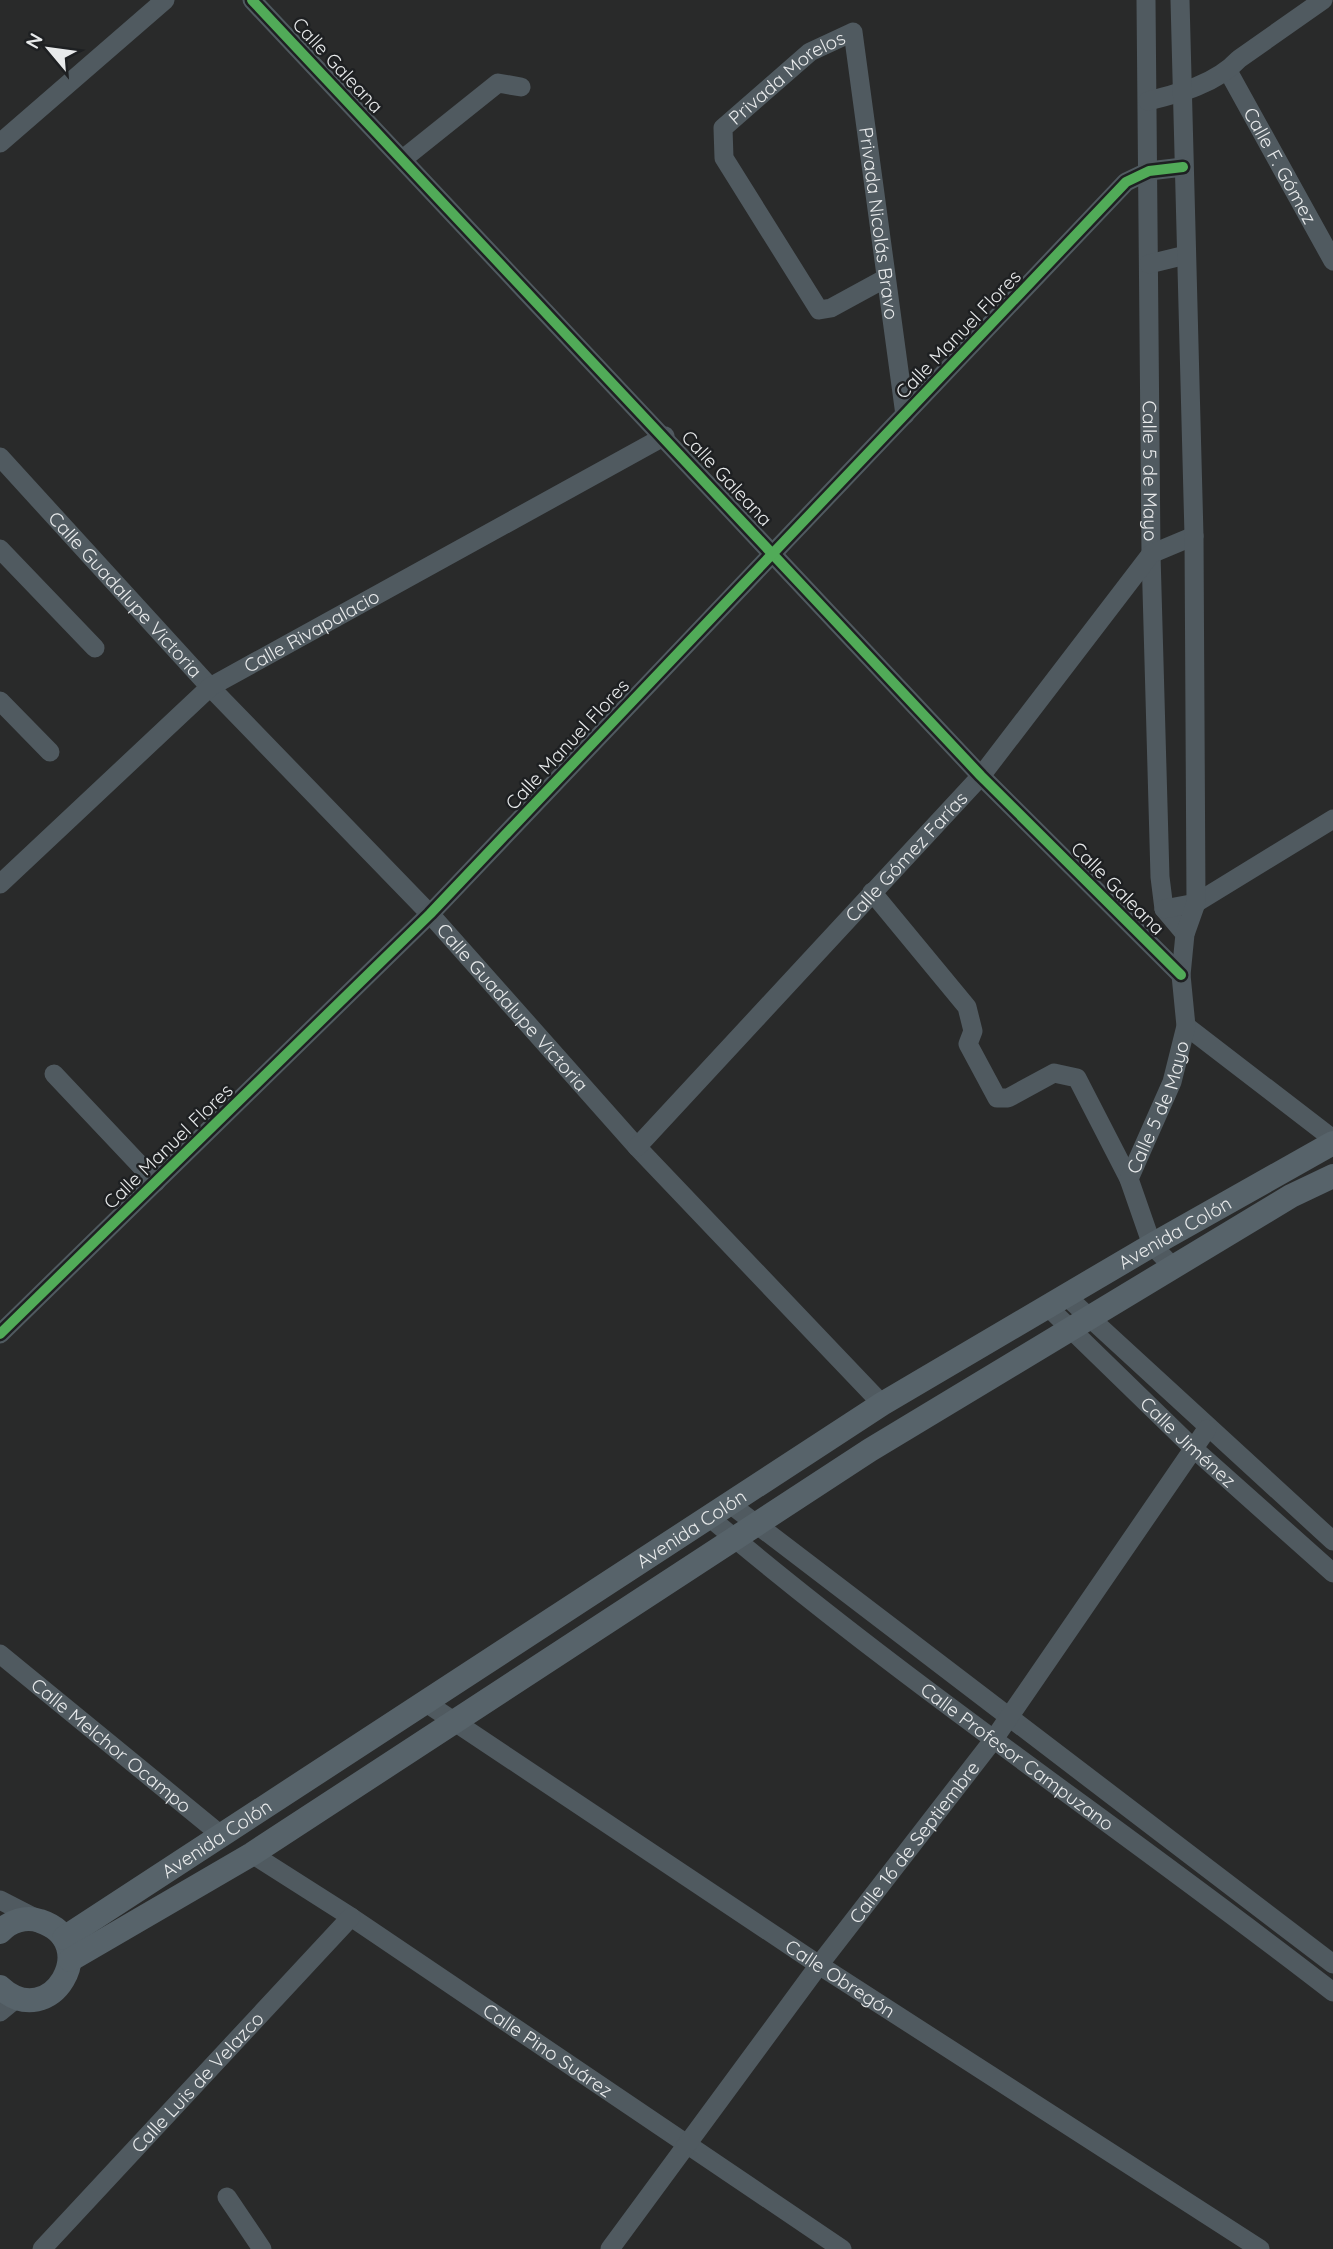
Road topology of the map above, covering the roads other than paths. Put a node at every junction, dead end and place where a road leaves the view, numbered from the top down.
1 (165, 0) edge
2 (252, 0) edge
3 (1146, 0) edge
4 (1180, 0) edge
5 (1323, 0) edge
6 (853, 32) joint
7 (1228, 71) junction
8 (521, 88) dead end
9 (1182, 93) junction
10 (1148, 101) junction
11 (0, 143) edge
12 (402, 159) junction
13 (1183, 167) junction
14 (1149, 171) junction
15 (1186, 255) junction
16 (1333, 261) edge
17 (1149, 264) junction
18 (886, 278) junction
19 (905, 415) junction
20 (665, 436) junction
21 (1, 461) edge
22 (1194, 536) junction
23 (0, 549) edge
24 (772, 553) junction
25 (1151, 554) junction
26 (95, 648) dead end
27 (210, 687) junction
28 (0, 701) edge
29 (50, 752) dead end
30 (981, 776) junction
31 (1333, 819) edge
32 (0, 884) edge
33 (872, 892) junction
34 (1196, 903) junction
35 (1164, 909) junction
36 (430, 915) junction
37 (1185, 934) junction
38 (1181, 975) junction
39 (1186, 1026) junction
40 (54, 1074) dead end
41 (1333, 1141) edge
42 (637, 1147) junction
43 (1333, 1176) edge
44 (1129, 1179) junction
45 (156, 1182) junction
46 (1152, 1244) junction
47 (1173, 1267) junction
48 (1056, 1301) junction
49 (1080, 1324) junction
50 (0, 1334) edge
51 (882, 1404) junction
52 (1207, 1429) junction
53 (1194, 1448) junction
54 (1282, 1496) junction
55 (730, 1504) junction
56 (1266, 1514) junction
57 (708, 1516) junction
58 (744, 1532) junction
59 (1333, 1541) edge
60 (1333, 1573) edge
61 (0, 1654) edge
62 (425, 1702) junction
63 (1010, 1716) junction
64 (456, 1724) junction
65 (994, 1739) junction
66 (1160, 1832) junction
67 (221, 1835) junction
68 (1148, 1850) junction
69 (252, 1854) junction
70 (0, 1900) edge
71 (351, 1917) junction
72 (37, 1919) junction
73 (1284, 1927) junction
74 (0, 1932) edge
75 (1272, 1944) junction
76 (67, 1949) junction
77 (1317, 1952) junction
78 (1333, 1964) edge
79 (819, 1965) junction
80 (1303, 1969) junction
81 (1333, 1992) edge
82 (4, 1996) edge
83 (688, 2146) junction
84 (227, 2197) dead end
85 (42, 2249) edge
86 (262, 2249) edge
87 (610, 2249) edge
88 (842, 2249) edge
89 (1260, 2249) edge

1 - 11 street
2 - 12 street, Calle Galeana
3 - 10 street, Calle 5 de Mayo
4 - 9 street, Calle 5 de Mayo
5 - 7 street
6 - 18 street, Privada Nicolás Bravo
6 - 18 street, Privada Morelos
7 - 9 street
7 - 16 street, Calle F. Gómez
8 - 12 street
9 - 10 street
9 - 13 street, Calle 5 de Mayo
10 - 14 street, Calle 5 de Mayo
12 - 20 street, Calle Galeana
13 - 14 street
13 - 15 street, Calle 5 de Mayo
14 - 17 street, Calle 5 de Mayo
14 - 19 street, Calle Manuel Flores
15 - 17 street
15 - 22 street, Calle 5 de Mayo
17 - 25 street, Calle 5 de Mayo
18 - 19 street, Privada Nicolás Bravo
19 - 24 street, Calle Manuel Flores
20 - 24 street, Calle Galeana
20 - 27 street, Calle Rivapalacio
21 - 27 street, Calle Guadalupe Victoria
22 - 25 street, Calle Gómez Farías
22 - 34 street, Calle 5 de Mayo
23 - 26 street
24 - 30 street, Calle Galeana
24 - 36 street, Calle Manuel Flores
25 - 30 street, Calle Gómez Farías
25 - 35 street, Calle 5 de Mayo
27 - 32 street, Calle Rivapalacio
27 - 36 street, Calle Guadalupe Victoria
28 - 29 street
30 - 33 street, Calle Gómez Farías
30 - 38 street, Calle Galeana
31 - 34 street
33 - 42 street, Calle Gómez Farías
33 - 44 street
34 - 35 street
34 - 37 street, Calle 5 de Mayo
35 - 37 street
36 - 42 street, Calle Guadalupe Victoria
36 - 45 street, Calle Manuel Flores
37 - 38 street, Calle 5 de Mayo
38 - 39 street, Calle 5 de Mayo
39 - 41 street
39 - 44 street, Calle 5 de Mayo
40 - 45 street
41 - 46 main road, Avenida Colón
42 - 51 street, Calle Guadalupe Victoria
43 - 47 main road, Avenida Colón
44 - 46 street, Calle 5 de Mayo
45 - 50 street, Calle Manuel Flores
46 - 47 street, Calle 5 de Mayo
46 - 48 main road, Avenida Colón
47 - 49 main road, Avenida Colón
48 - 49 street, Calle Jiménez
48 - 51 main road, Avenida Colón
49 - 52 street, Calle Jiménez
49 - 53 street, Calle Jiménez
49 - 58 main road, Avenida Colón
51 - 55 main road, Avenida Colón
52 - 53 street, Calle 16 de Septiembre
52 - 54 street, Calle Jiménez
53 - 56 street, Calle Jiménez
53 - 63 street, Calle 16 de Septiembre
54 - 56 street
54 - 59 street, Calle Jiménez
55 - 57 main road, Avenida Colón
55 - 58 street, Calle Profesor Campuzano
56 - 60 street, Calle Jiménez
57 - 58 street, Calle Profesor Campuzano
57 - 62 main road, Avenida Colón
58 - 63 street, Calle Profesor Campuzano
58 - 64 main road, Avenida Colón
58 - 65 street, Calle Profesor Campuzano
61 - 67 street, Calle Melchor Ocampo
62 - 64 street, Calle Obregón
62 - 67 main road, Avenida Colón
63 - 65 street, Calle 16 de Septiembre
63 - 66 street, Calle Profesor Campuzano
64 - 69 main road, Avenida Colón
64 - 79 street, Calle Obregón
65 - 68 street, Calle Profesor Campuzano
65 - 79 street, Calle 16 de Septiembre
66 - 68 street
66 - 73 street, Calle Profesor Campuzano
67 - 76 main road, Avenida Colón
68 - 75 street, Calle Profesor Campuzano
69 - 71 street, Calle Pino Suárez
69 - 76 main road, Avenida Colón
70 - 72 street
71 - 83 street, Calle Pino Suárez
71 - 85 street, Calle Luis de Velazco
72 - 74 main road
72 - 76 main road
73 - 75 street
73 - 77 street, Calle Profesor Campuzano
75 - 80 street, Calle Profesor Campuzano
76 - 82 main road
77 - 78 street, Calle Profesor Campuzano
77 - 80 street
79 - 83 street, Calle 16 de Septiembre
79 - 89 street, Calle Obregón
80 - 81 street, Calle Profesor Campuzano
83 - 87 street, Calle 16 de Septiembre
83 - 88 street, Calle Pino Suárez
84 - 86 street

